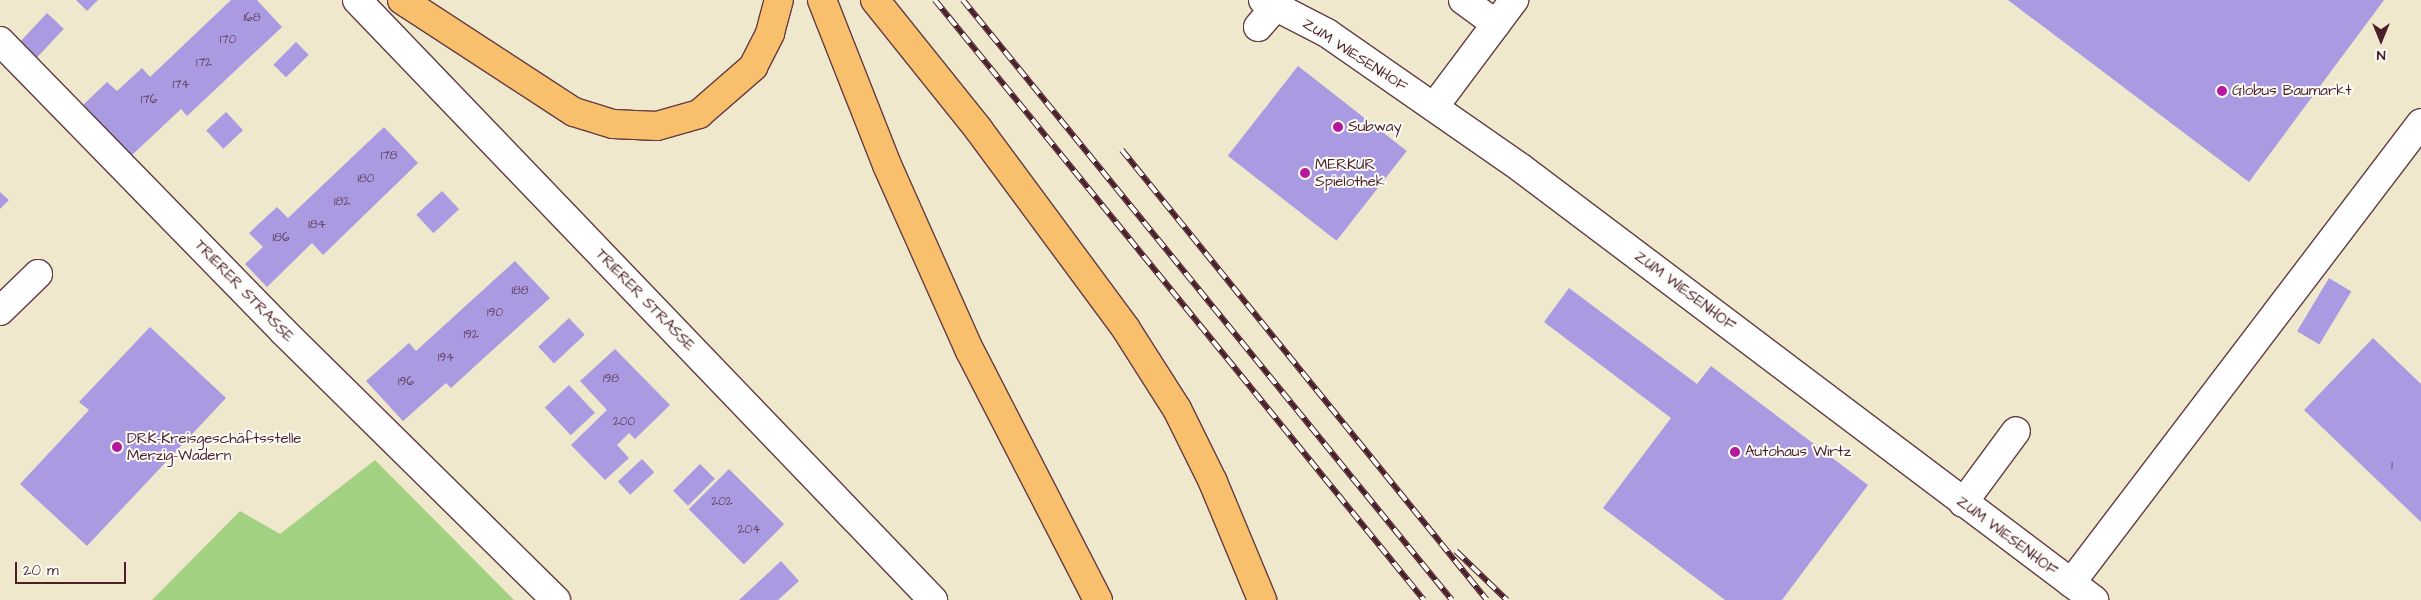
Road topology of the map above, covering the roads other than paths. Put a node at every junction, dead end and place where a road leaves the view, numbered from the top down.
1 (357, 0) edge
2 (402, 0) edge
3 (779, 0) edge
4 (875, 0) edge
5 (1463, 0) edge
6 (1514, 0) edge
7 (1270, 3) edge
8 (826, 10) edge
9 (1496, 24) junction
10 (1258, 27) dead end
11 (0, 41) edge
12 (1434, 107) junction
13 (2421, 122) edge
14 (38, 274) dead end
15 (0, 311) edge
16 (2016, 431) dead end
17 (1964, 503) junction
18 (2071, 583) junction
19 (556, 600) edge
20 (933, 600) edge
21 (1098, 600) edge
22 (1262, 600) edge
23 (2094, 600) edge

1 - 20 street, TRIERER STRASSE
2 - 3 main road
4 - 22 main road
5 - 9 street
6 - 9 street
7 - 10 street
7 - 12 street, ZUM WIESENHOF
8 - 21 main road
9 - 12 street
11 - 19 street, TRIERER STRASSE
12 - 17 street, ZUM WIESENHOF
13 - 18 street
14 - 15 street
16 - 17 street
17 - 18 street, ZUM WIESENHOF
18 - 23 street, ZUM WIESENHOF

